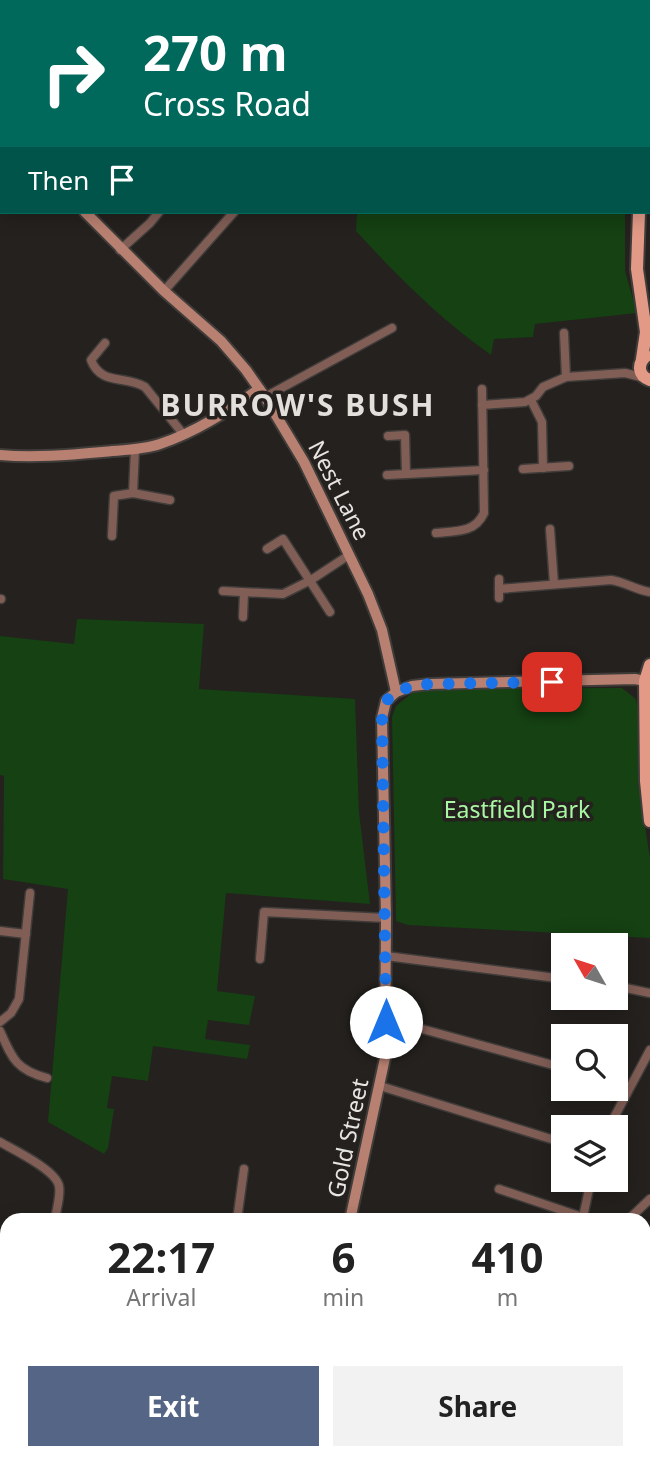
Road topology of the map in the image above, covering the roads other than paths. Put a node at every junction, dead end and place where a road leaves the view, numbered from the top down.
1 (87, 214) edge
2 (157, 214) edge
3 (232, 214) edge
4 (639, 214) edge
5 (120, 250) junction
6 (164, 291) junction
7 (393, 328) dead end
8 (564, 333) dead end
9 (648, 335) edge
10 (105, 343) dead end
11 (644, 359) edge
12 (625, 373) junction
13 (566, 377) junction
14 (647, 379) edge
15 (482, 389) dead end
16 (650, 392) edge
17 (262, 393) junction
18 (531, 400) junction
19 (482, 405) junction
20 (184, 435) junction
21 (388, 436) dead end
22 (135, 449) junction
23 (0, 455) edge
24 (569, 466) dead end
25 (543, 468) junction
26 (523, 469) dead end
27 (484, 470) junction
28 (406, 474) junction
29 (387, 475) dead end
30 (133, 493) junction
31 (170, 500) dead end
32 (550, 529) dead end
33 (436, 533) dead end
34 (112, 536) dead end
35 (267, 549) dead end
36 (349, 555) junction
37 (499, 579) dead end
38 (312, 580) junction
39 (554, 584) junction
40 (223, 591) dead end
41 (650, 592) edge
42 (244, 593) junction
43 (330, 612) dead end
44 (243, 617) dead end
45 (650, 665) edge
46 (645, 681) junction
47 (396, 692) junction
48 (649, 747) edge
49 (650, 816) edge
50 (30, 893) dead end
51 (386, 918) junction
52 (0, 931) edge
53 (26, 933) junction
54 (386, 956) junction
55 (260, 958) dead end
56 (551, 977) edge
57 (628, 988) edge
58 (650, 993) edge
59 (0, 1022) edge
60 (386, 1022) junction
61 (0, 1031) edge
62 (650, 1050) edge
63 (551, 1064) edge
64 (47, 1078) dead end
65 (380, 1086) junction
66 (628, 1093) edge
67 (551, 1139) edge
68 (0, 1142) edge
69 (244, 1169) dead end
70 (499, 1189) dead end
71 (590, 1192) edge
72 (650, 1199) edge
73 (56, 1213) edge
74 (238, 1213) edge
75 (352, 1213) edge
76 (572, 1213) edge
77 (588, 1213) edge
78 (635, 1213) edge

1 - 5 street, Nest Lane
2 - 5 street
3 - 6 street
4 - 9 main road
5 - 6 street, Nest Lane
6 - 17 street, Nest Lane
7 - 17 street
8 - 13 street
9 - 11 main road
10 - 20 street
11 - 12 street
11 - 14 main road
12 - 13 street
12 - 14 street
13 - 18 street
14 - 16 main road
15 - 19 street
17 - 20 street
17 - 36 street, Nest Lane
18 - 19 street
18 - 25 street
19 - 27 street
20 - 22 street
21 - 28 street
22 - 23 street
22 - 30 street
24 - 25 street
25 - 26 street
27 - 28 street
27 - 33 street
28 - 29 street
30 - 31 street
30 - 34 street
32 - 39 street
35 - 38 street
36 - 38 street
36 - 47 street, Nest Lane
37 - 39 street
38 - 42 street
38 - 43 street
39 - 41 street
40 - 42 street
42 - 44 street
45 - 46 main road
46 - 47 street
46 - 48 main road
47 - 51 street, Gold Street
48 - 49 main road
50 - 53 street
51 - 54 street, Gold Street
51 - 55 street
52 - 53 street
53 - 59 street
54 - 56 street
54 - 60 street, Gold Street
57 - 58 street
60 - 63 street
60 - 65 street, Gold Street
61 - 64 street
62 - 66 street
65 - 67 street
65 - 75 street, Gold Street
68 - 73 street
69 - 74 street
70 - 76 street
71 - 77 street
72 - 78 street

